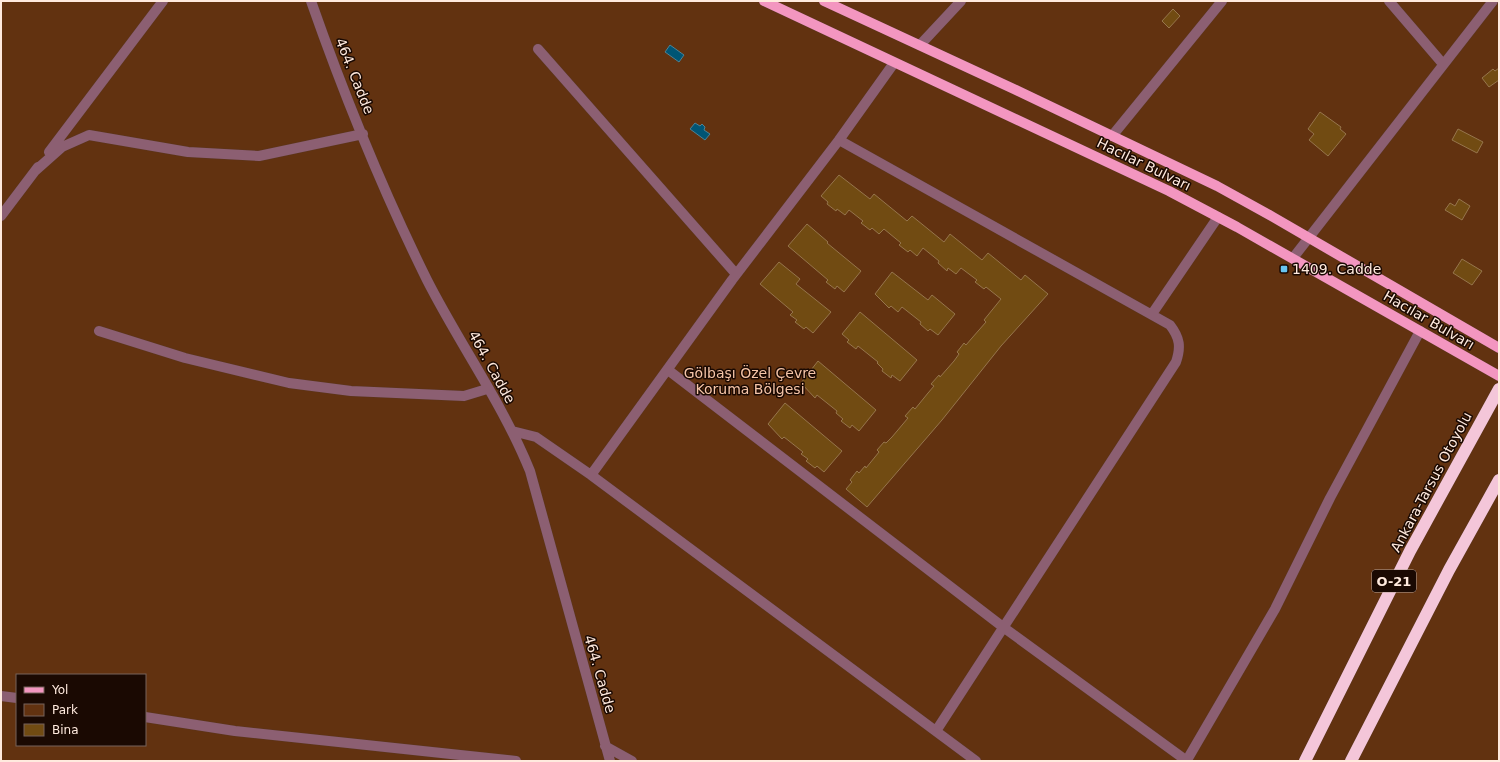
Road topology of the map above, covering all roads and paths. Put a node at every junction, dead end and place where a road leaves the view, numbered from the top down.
1 (163, 1) edge
2 (311, 1) edge
3 (764, 1) edge
4 (824, 1) edge
5 (961, 1) edge
6 (1222, 1) edge
7 (1389, 1) edge
8 (1493, 1) edge
9 (920, 45) junction
10 (538, 49) dead end
11 (894, 63) junction
12 (1443, 64) junction
13 (363, 134) junction
14 (1112, 136) junction
15 (839, 140) junction
16 (35, 171) junction
17 (1, 216) edge
18 (1218, 217) junction
19 (1308, 237) junction
20 (1293, 258) junction
21 (736, 274) junction
22 (1152, 314) junction
23 (99, 331) dead end
24 (1420, 331) junction
25 (1499, 348) edge
26 (668, 370) junction
27 (1499, 376) edge
28 (487, 389) junction
29 (1499, 389) edge
30 (512, 431) junction
31 (591, 475) junction
32 (1499, 480) edge
33 (1004, 627) junction
34 (1, 696) edge
35 (16, 698) edge
36 (146, 717) edge
37 (936, 731) junction
38 (605, 746) junction
39 (516, 761) edge
40 (610, 761) edge
41 (632, 761) edge
42 (976, 761) edge
43 (1187, 761) edge
44 (1305, 761) edge
45 (1351, 761) edge

1 - 16 street
2 - 13 street, 464. Cadde
3 - 11 main road, Hacılar Bulvarı
4 - 9 main road, Hacılar Bulvarı
5 - 9 street
6 - 14 street
7 - 12 street
8 - 12 street
9 - 14 main road, Hacılar Bulvarı
10 - 21 street
11 - 15 street
11 - 18 main road, Hacılar Bulvarı
12 - 19 street
13 - 16 street
13 - 28 street, 464. Cadde
14 - 19 main road, Hacılar Bulvarı
15 - 21 street
15 - 22 street
16 - 17 street
18 - 20 main road, Hacılar Bulvarı
18 - 22 street
19 - 20 street
19 - 25 main road, Hacılar Bulvarı
20 - 24 main road, Hacılar Bulvarı
21 - 26 street
22 - 33 street
23 - 28 street
24 - 27 main road, Hacılar Bulvarı
24 - 43 street
26 - 31 street
26 - 33 street
28 - 30 street, 464. Cadde
29 - 44 highway, Ankara-Tarsus Otoyolu / O-21
30 - 31 street
30 - 38 street, 464. Cadde
31 - 37 street
32 - 45 highway, O-21
33 - 37 street
33 - 43 street
34 - 35 street
36 - 39 street
37 - 42 street
38 - 40 street, 464. Cadde
38 - 41 street

